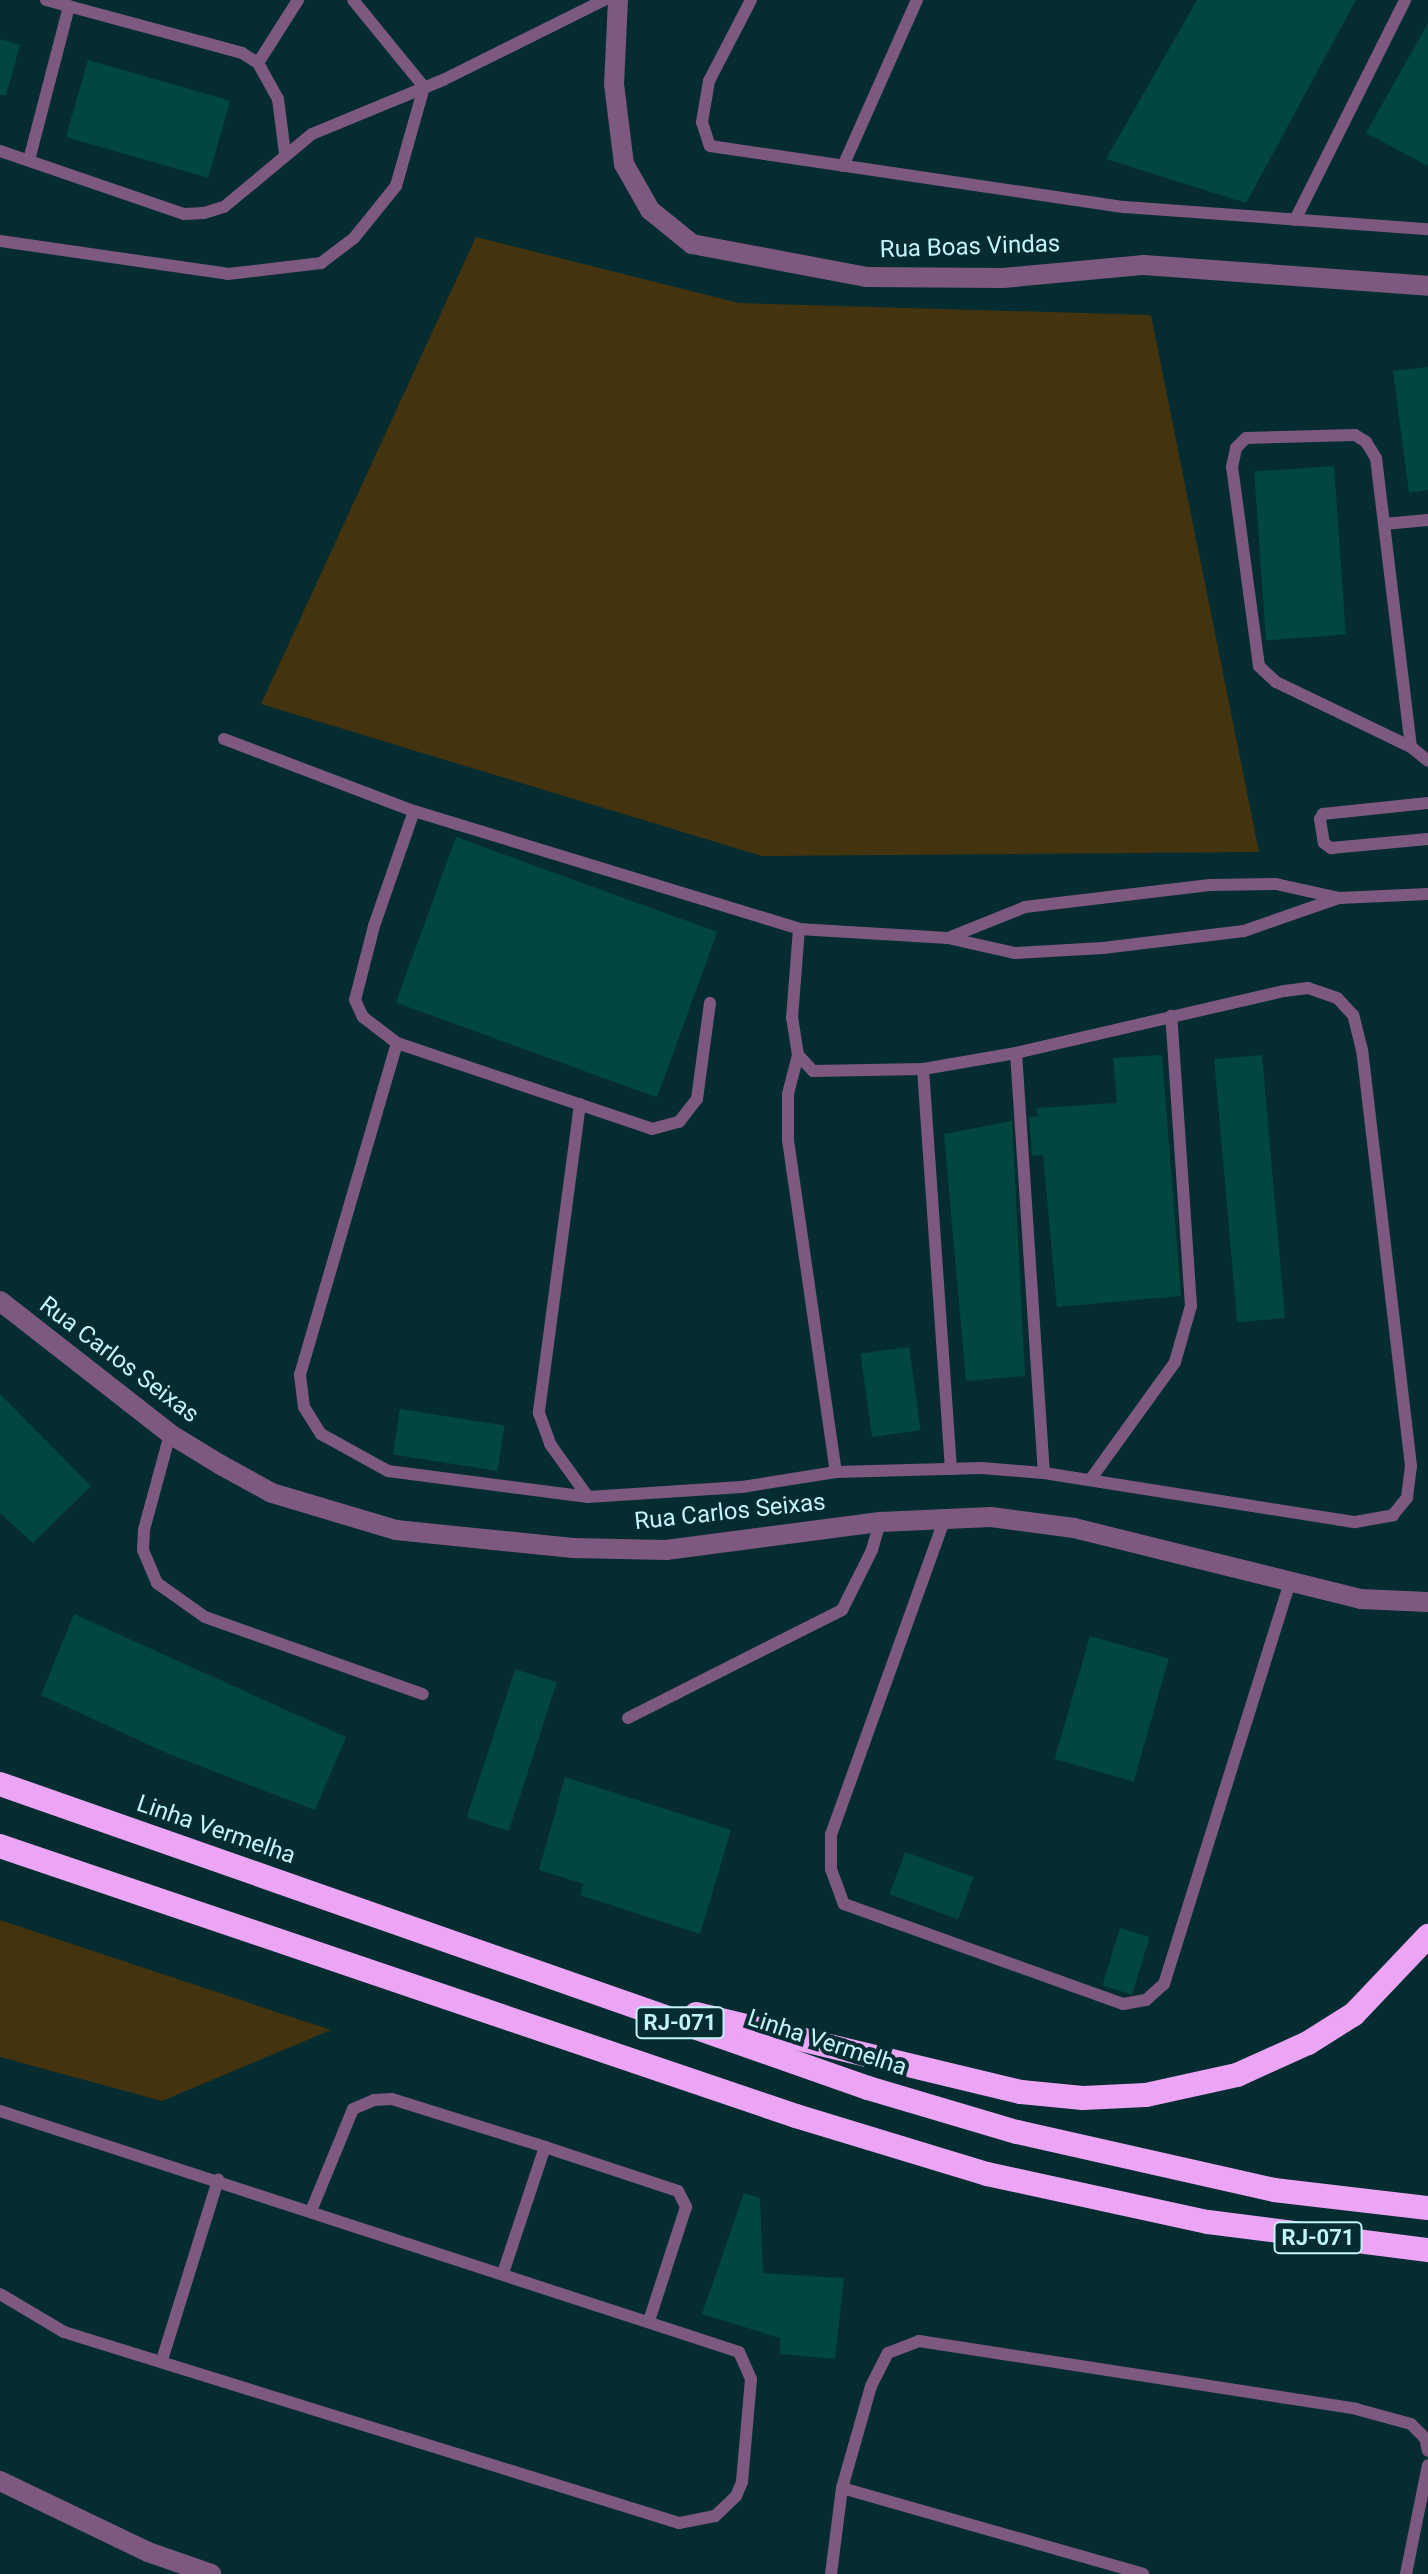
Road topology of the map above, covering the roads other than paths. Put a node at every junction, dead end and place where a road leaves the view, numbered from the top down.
1 (46, 0) edge
2 (298, 0) edge
3 (353, 0) edge
4 (604, 0) edge
5 (618, 0) edge
6 (751, 0) edge
7 (917, 0) edge
8 (1405, 0) edge
9 (69, 6) junction
10 (258, 63) junction
11 (424, 87) junction
12 (0, 151) edge
13 (285, 154) junction
14 (29, 160) junction
15 (843, 166) junction
16 (1295, 220) junction
17 (1428, 229) edge
18 (0, 241) edge
19 (1428, 286) edge
20 (1428, 520) edge
21 (1384, 524) junction
22 (224, 739) dead end
23 (1411, 747) junction
24 (1428, 761) edge
25 (1428, 803) edge
26 (414, 811) junction
27 (1428, 839) edge
28 (1428, 894) edge
29 (1339, 898) junction
30 (799, 929) junction
31 (948, 938) junction
32 (710, 1003) dead end
33 (1171, 1016) junction
34 (397, 1043) junction
35 (1016, 1053) junction
36 (798, 1055) junction
37 (923, 1069) junction
38 (580, 1104) junction
39 (0, 1301) edge
40 (170, 1434) junction
41 (951, 1469) junction
42 (836, 1472) junction
43 (1044, 1473) junction
44 (1090, 1480) junction
45 (588, 1497) junction
46 (945, 1518) junction
47 (880, 1522) junction
48 (1290, 1583) junction
49 (1428, 1602) edge
50 (423, 1694) dead end
51 (628, 1718) dead end
52 (0, 1784) edge
53 (0, 1846) edge
54 (1428, 1936) edge
55 (558, 1980) junction
56 (0, 2111) edge
57 (545, 2147) junction
58 (218, 2180) junction
59 (1428, 2208) edge
60 (311, 2211) junction
61 (1428, 2250) edge
62 (503, 2273) junction
63 (0, 2294) edge
64 (649, 2321) junction
65 (162, 2360) junction
66 (1428, 2451) edge
67 (1428, 2465) edge
68 (0, 2481) edge
69 (842, 2488) junction
70 (211, 2574) edge
71 (831, 2574) edge
72 (1143, 2574) edge
73 (1406, 2574) edge

1 - 9 lane
2 - 10 lane
3 - 11 lane
4 - 11 lane
5 - 19 street, Rua Boas Vindas
6 - 15 lane
7 - 15 lane
8 - 16 lane
9 - 10 lane
9 - 14 lane
10 - 13 lane
11 - 13 lane
11 - 18 lane
12 - 14 lane
13 - 14 lane
15 - 16 lane
16 - 17 lane
20 - 21 lane
21 - 23 lane
21 - 23 lane
22 - 26 lane
23 - 24 lane
25 - 27 lane
26 - 30 lane
26 - 34 lane
28 - 29 lane
29 - 31 lane
29 - 31 lane
30 - 31 lane
30 - 36 lane
32 - 38 lane
33 - 35 lane
33 - 44 lane
33 - 44 lane
34 - 38 lane
34 - 45 lane
35 - 37 lane
35 - 43 lane
36 - 37 lane
36 - 42 lane
37 - 41 lane
38 - 45 lane
39 - 40 street, Rua Carlos Seixas
40 - 47 street, Rua Carlos Seixas
40 - 50 lane
41 - 42 lane
41 - 43 lane
42 - 45 lane
43 - 44 lane
46 - 47 street, Rua Carlos Seixas
46 - 48 street, Rua Carlos Seixas
46 - 48 lane
47 - 51 lane
48 - 49 street, Rua Carlos Seixas
52 - 55 highway, Linha Vermelha / RJ-071
53 - 61 highway, RJ-071
54 - 55 highway
55 - 59 highway, Linha Vermelha / RJ-071
56 - 58 lane
57 - 60 lane
57 - 62 lane
57 - 64 lane
58 - 60 lane
58 - 65 lane
60 - 62 lane
62 - 64 lane
63 - 65 lane
64 - 65 lane
66 - 69 lane
67 - 73 lane
68 - 70 street
69 - 71 lane
69 - 72 lane

